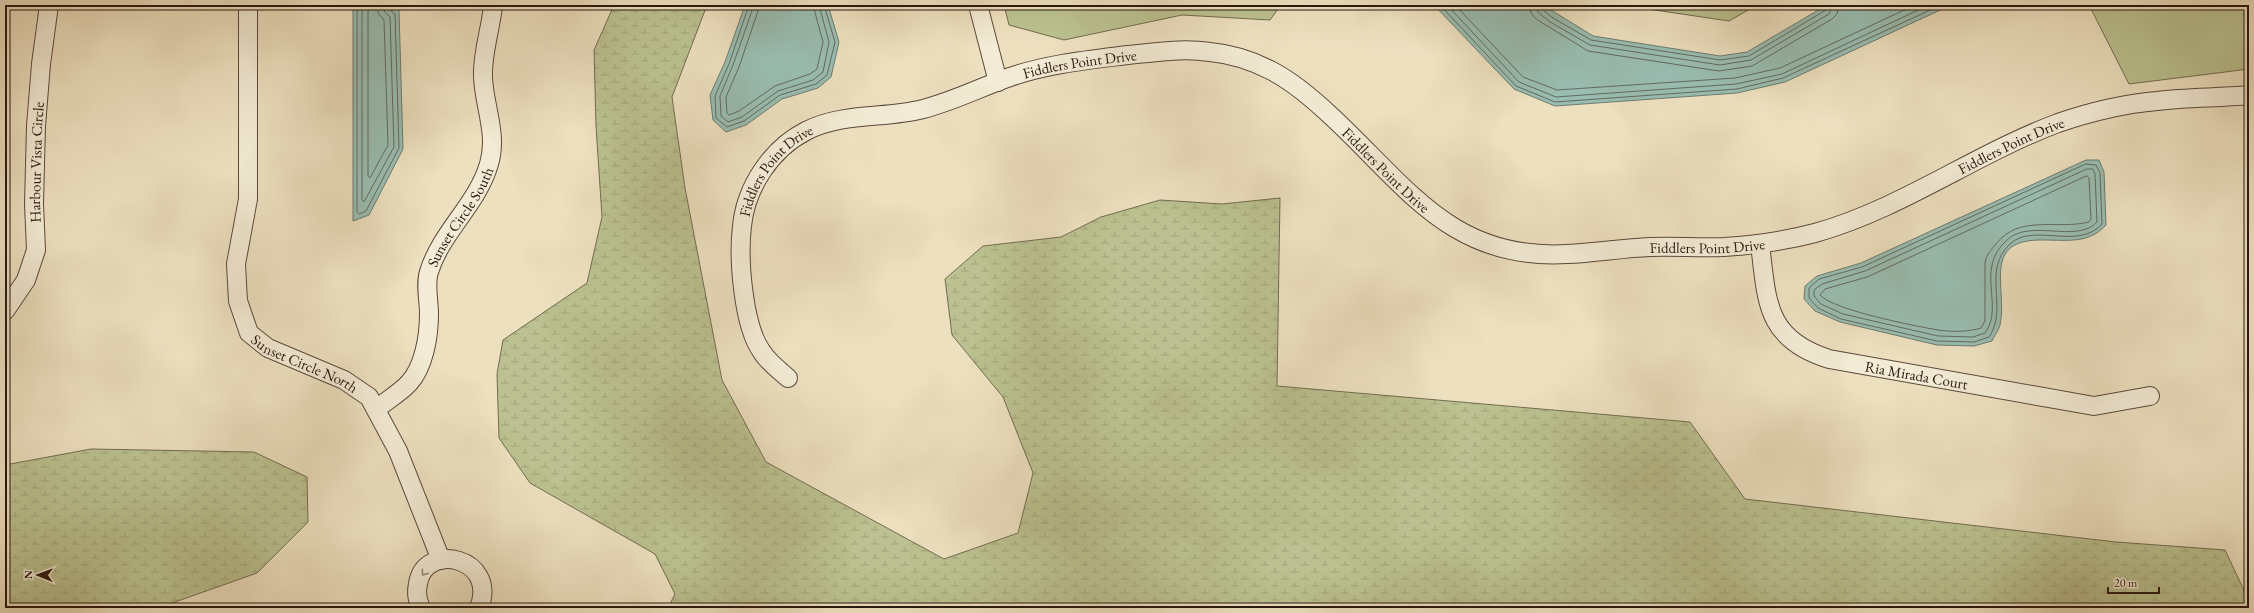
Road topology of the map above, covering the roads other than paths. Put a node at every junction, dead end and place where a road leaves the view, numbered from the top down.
1 (49, 5) edge
2 (248, 5) edge
3 (493, 5) edge
4 (978, 5) edge
5 (998, 82) junction
6 (2249, 95) edge
7 (1760, 244) junction
8 (5, 311) edge
9 (788, 378) dead end
10 (2150, 396) dead end
11 (376, 409) junction
12 (441, 560) junction
13 (421, 608) edge
14 (479, 608) edge

1 - 8 street, Harbour Vista Circle
2 - 11 street, Sunset Circle North
3 - 11 street, Sunset Circle South
4 - 5 street
5 - 7 street, Fiddlers Point Drive
5 - 9 street, Fiddlers Point Drive
6 - 7 street, Fiddlers Point Drive
7 - 10 street, Ria Mirada Court
11 - 12 street, Sunset Circle North
12 -> 13 street
12 - 14 street

